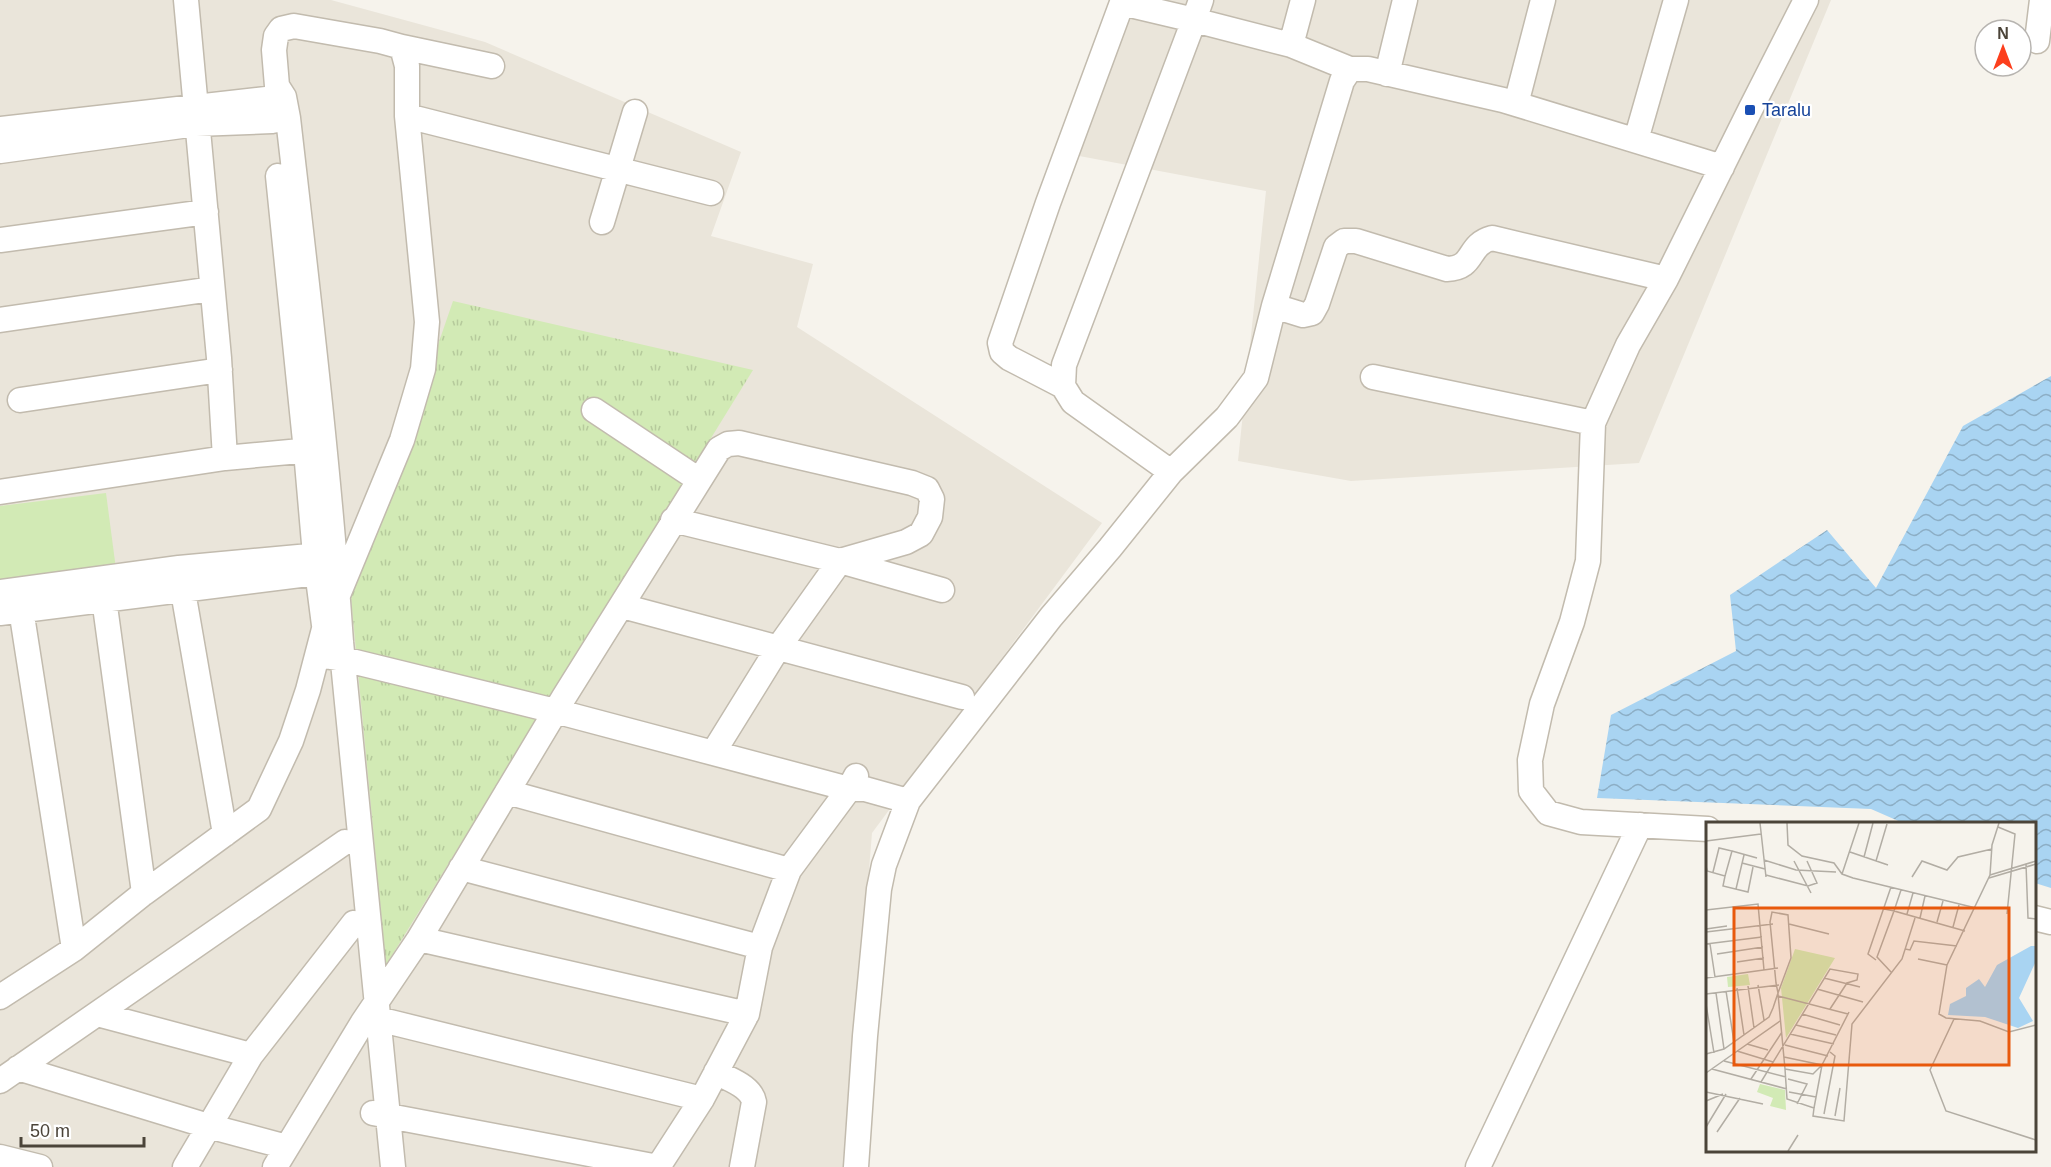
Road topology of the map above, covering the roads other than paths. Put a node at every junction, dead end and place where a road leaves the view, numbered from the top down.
1 (186, 0) edge
2 (1303, 0) edge
3 (1405, 0) edge
4 (1543, 0) edge
5 (1676, 0) edge
6 (1806, 0) edge
7 (2042, 0) edge
8 (1123, 2) edge
9 (1198, 10) edge
10 (2037, 41) dead end
11 (1291, 45) junction
12 (402, 47) junction
13 (492, 66) dead end
14 (1350, 69) junction
15 (1387, 74) junction
16 (279, 104) junction
17 (1516, 104) junction
18 (635, 112) dead end
19 (196, 115) junction
20 (407, 116) junction
21 (0, 129) edge
22 (1636, 141) junction
23 (0, 151) edge
24 (1722, 167) junction
25 (618, 169) junction
26 (711, 193) dead end
27 (206, 212) junction
28 (602, 222) dead end
29 (0, 240) edge
30 (1666, 279) junction
31 (212, 289) junction
32 (1274, 306) junction
33 (0, 320) edge
34 (220, 370) junction
35 (1373, 377) dead end
36 (1063, 386) junction
37 (20, 400) dead end
38 (594, 410) dead end
39 (1593, 423) junction
40 (316, 450) junction
41 (225, 458) junction
42 (1171, 472) junction
43 (699, 480) junction
44 (0, 492) edge
45 (673, 520) junction
46 (840, 561) junction
47 (325, 563) junction
48 (181, 579) junction
49 (103, 589) junction
50 (942, 590) dead end
51 (338, 596) junction
52 (10, 602) edge
53 (622, 606) junction
54 (332, 646) junction
55 (778, 648) junction
56 (962, 697) dead end
57 (559, 704) junction
58 (716, 747) junction
59 (857, 785) junction
60 (507, 792) junction
61 (908, 801) junction
62 (1640, 825) junction
63 (1706, 829) edge
64 (225, 834) junction
65 (345, 842) junction
66 (461, 868) junction
67 (789, 870) junction
68 (144, 893) junction
69 (2036, 918) edge
70 (354, 922) junction
71 (2051, 922) edge
72 (419, 939) junction
73 (760, 946) junction
74 (74, 949) junction
75 (0, 997) edge
76 (97, 1014) junction
77 (747, 1014) junction
78 (373, 1015) junction
79 (251, 1055) junction
80 (716, 1072) junction
81 (9, 1075) edge
82 (702, 1099) junction
83 (380, 1114) junction
84 (208, 1126) junction
85 (0, 1157) edge
86 (281, 1157) edge
87 (40, 1167) edge
88 (185, 1167) edge
89 (379, 1167) edge
90 (393, 1167) edge
91 (658, 1167) edge
92 (742, 1167) edge
93 (856, 1167) edge
94 (1478, 1167) edge

1 - 19 street
2 - 11 street
3 - 15 street
4 - 17 street
5 - 22 street
6 - 24 street
7 - 10 street
8 - 9 street
8 - 36 street
9 - 11 street
9 - 36 street
11 - 14 street
12 - 13 street
12 - 16 street
12 - 20 street
14 - 15 street
14 - 32 street
15 - 17 street
16 - 19 street
16 - 40 street
17 - 22 street
18 - 25 street
19 - 21 street
19 - 23 street
19 - 27 street
20 - 25 street
20 - 51 street
22 - 24 street
24 - 30 street
25 - 26 street
25 - 28 street
27 - 29 street
27 - 31 street
30 - 32 street
30 - 39 street
31 - 33 street
31 - 34 street
32 - 42 street
34 - 37 street
34 - 41 street
35 - 39 street
36 - 42 street
38 - 43 street
39 - 62 street
40 - 41 street
40 - 47 street
41 - 44 street
42 - 61 street
43 - 45 street
43 - 46 street
45 - 46 street
45 - 53 street
46 - 50 street
46 - 55 street
47 - 48 street
47 - 51 street
47 - 54 street
48 - 49 street
48 - 64 street
49 - 52 street
49 - 68 street
51 - 54 street
52 - 74 street
53 - 55 street
53 - 57 street
54 - 57 street
54 - 64 street
54 - 65 street
54 - 78 street
55 - 56 street
55 - 58 street
57 - 58 street
57 - 60 street
58 - 59 street
59 - 61 street
59 - 67 street
60 - 66 street
60 - 67 street
61 - 93 street
62 - 63 street
62 - 94 street
64 - 68 street
65 - 70 street
65 - 76 street
66 - 72 street
66 - 73 street
67 - 73 street
68 - 74 street
69 - 71 street
70 - 78 street
70 - 79 street
72 - 77 street
72 - 78 street
73 - 77 street
74 - 75 street
76 - 79 street
76 - 81 street
77 - 80 street
78 - 82 street
78 - 83 street
78 - 86 street
79 - 84 street
80 - 82 street
80 - 92 street
81 - 84 street
82 - 91 street
83 - 89 street
83 - 90 street
83 - 91 street
84 - 86 street
84 - 88 street
85 - 87 street

